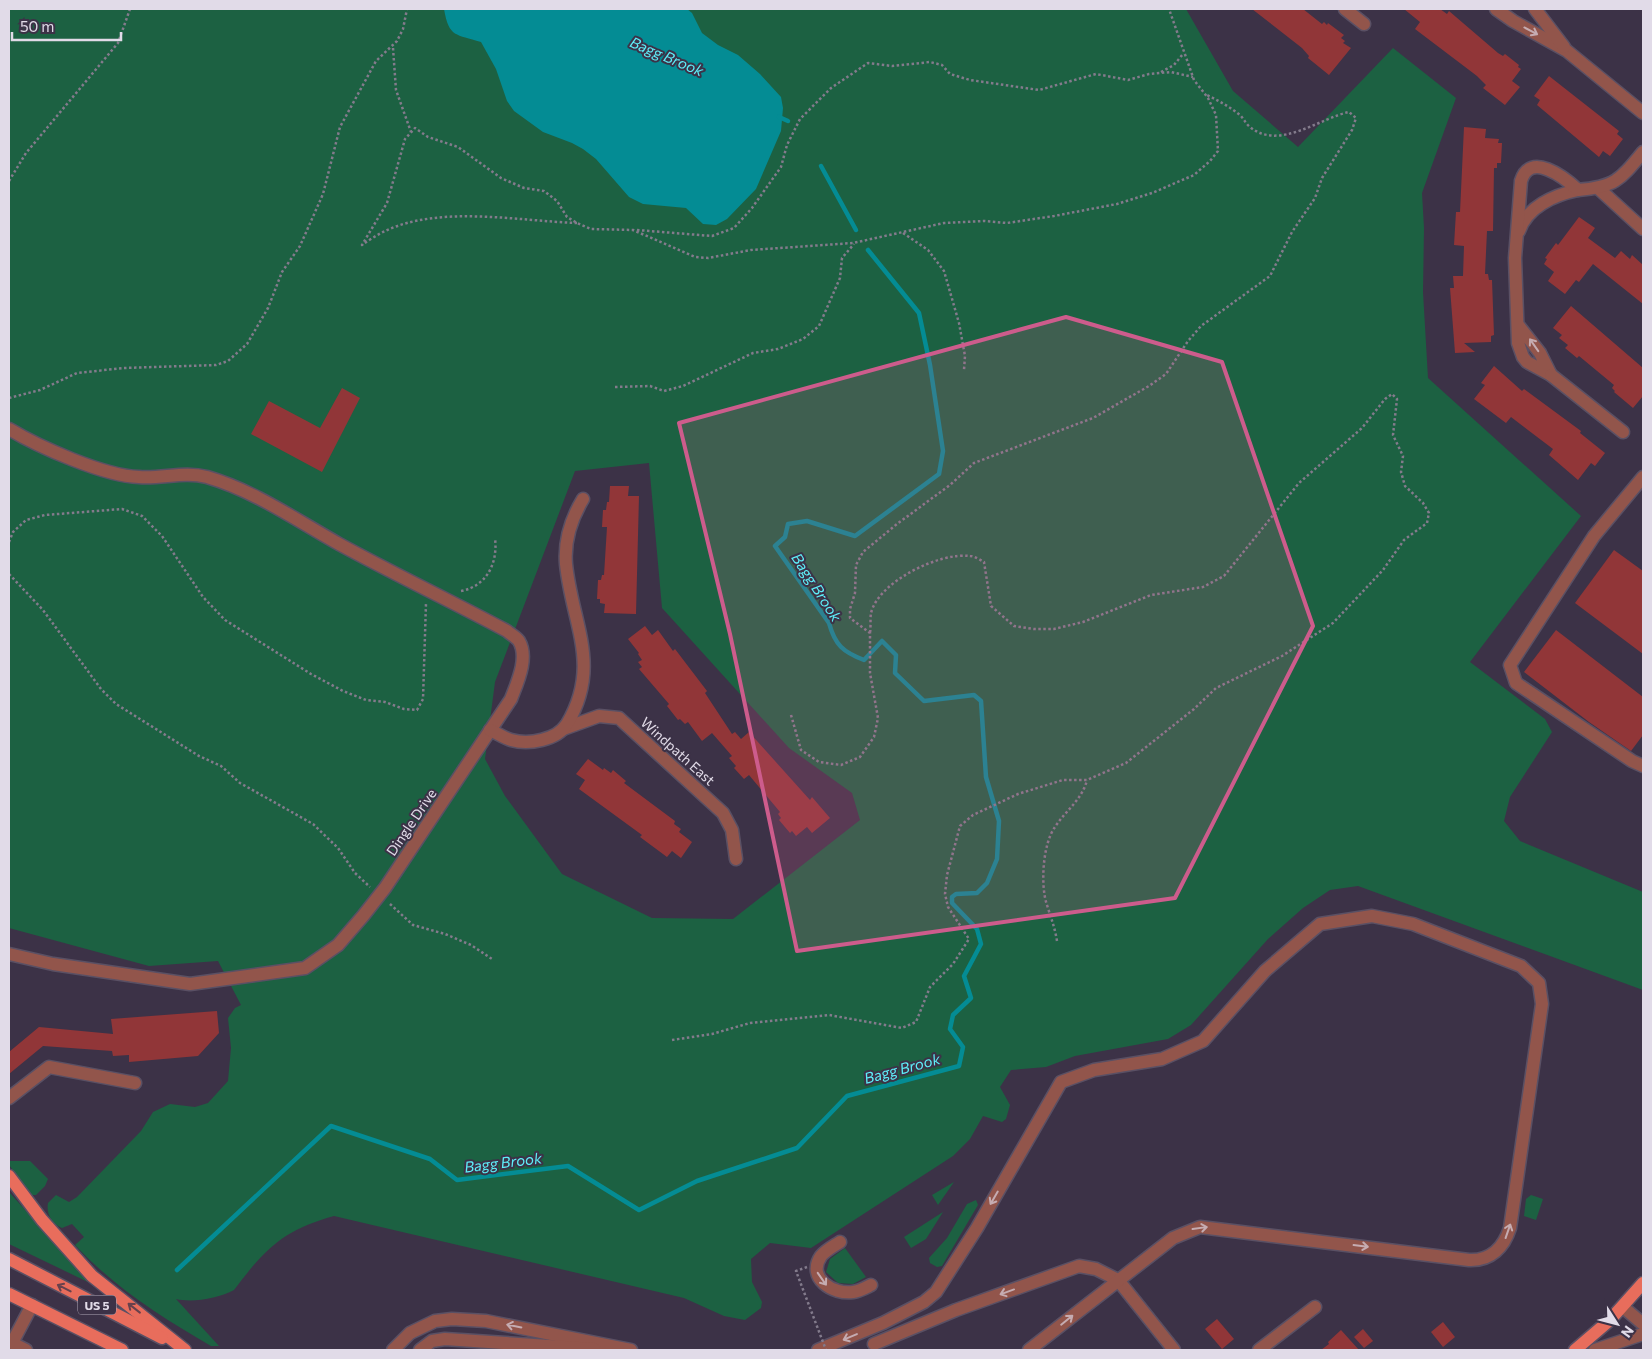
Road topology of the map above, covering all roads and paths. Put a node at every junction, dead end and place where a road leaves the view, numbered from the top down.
1 (130, 9) edge
2 (407, 9) edge
3 (1169, 9) edge
4 (1345, 9) edge
5 (1496, 9) edge
6 (1535, 9) edge
7 (1364, 24) dead end
8 (393, 46) junction
9 (1566, 51) junction
10 (1183, 53) junction
11 (1159, 73) junction
12 (1193, 77) junction
13 (1206, 95) junction
14 (1643, 113) edge
15 (411, 132) junction
16 (1643, 152) edge
17 (9, 181) edge
18 (1598, 188) junction
19 (1578, 190) junction
20 (576, 223) junction
21 (1643, 228) edge
22 (633, 230) junction
23 (903, 233) junction
24 (1516, 241) junction
25 (855, 243) junction
26 (964, 370) dead end
27 (615, 387) dead end
28 (9, 398) edge
29 (9, 429) edge
30 (1623, 432) dead end
31 (1643, 477) edge
32 (583, 499) dead end
33 (495, 538) dead end
34 (9, 542) edge
35 (9, 574) edge
36 (457, 592) dead end
37 (436, 594) junction
38 (870, 633) junction
39 (791, 715) dead end
40 (563, 729) junction
41 (490, 730) junction
42 (1643, 766) edge
43 (1087, 780) junction
44 (736, 859) dead end
45 (379, 895) junction
46 (1057, 941) dead end
47 (9, 954) edge
48 (492, 959) dead end
49 (672, 1040) dead end
50 (135, 1083) dead end
51 (9, 1098) edge
52 (9, 1176) edge
53 (840, 1242) dead end
54 (9, 1259) edge
55 (807, 1267) dead end
56 (1118, 1280) junction
57 (1643, 1283) edge
58 (871, 1285) dead end
59 (9, 1294) edge
60 (32, 1305) junction
61 (1315, 1307) dead end
62 (1623, 1308) junction
63 (883, 1323) junction
64 (1643, 1324) edge
65 (534, 1330) junction
66 (1643, 1334) edge
67 (527, 1347) edge
68 (870, 1347) edge
69 (26, 1350) edge
70 (122, 1350) edge
71 (186, 1350) edge
72 (393, 1350) edge
73 (420, 1350) edge
74 (623, 1350) edge
75 (631, 1350) edge
76 (818, 1350) edge
77 (826, 1350) edge
78 (1029, 1350) edge
79 (1174, 1350) edge
80 (1258, 1350) edge
81 (1575, 1350) edge
82 (1594, 1350) edge

1 - 17 path
2 - 8 path
3 - 10 path
4 - 7 street
5 -> 9 street
6 - 9 street
8 - 15 path
8 - 28 path
9 - 14 street
10 - 11 path
10 - 12 path
11 - 12 path
11 - 22 path
12 - 13 path
13 - 23 path
13 - 38 path
15 - 20 path
15 - 20 path
16 - 18 street
18 - 19 street
18 - 21 street
19 - 24 street
19 - 24 street
20 - 22 path
22 - 25 path
23 - 25 path
23 - 26 path
24 - 30 street
25 - 27 path
29 - 37 street, Dingle Drive
31 - 42 street
32 - 40 street
33 - 36 path
34 - 37 path
35 - 45 path
37 - 41 street, Dingle Drive
38 - 39 path
38 - 43 path
40 - 41 street, Windpath East
40 - 44 street, Windpath East
41 - 45 street, Dingle Drive
43 - 46 path
43 - 49 path
45 - 47 street, Dingle Drive
45 - 48 path
50 - 51 street
71 -> 52 main road
53 -> 58 street
71 -> 54 main road, US 5
55 - 77 path, bridge
56 -> 63 street
56 -> 68 street
78 -> 56 street
56 - 79 street
57 - 62 main road
59 - 60 main road, US 5
60 - 69 street
60 - 70 main road, US 5
61 - 80 street
62 - 64 street
62 - 81 main road
63 - 68 street
63 -> 76 street
65 - 67 street
65 -> 72 street
65 - 75 street
66 - 82 street
67 - 73 street
67 - 74 street

